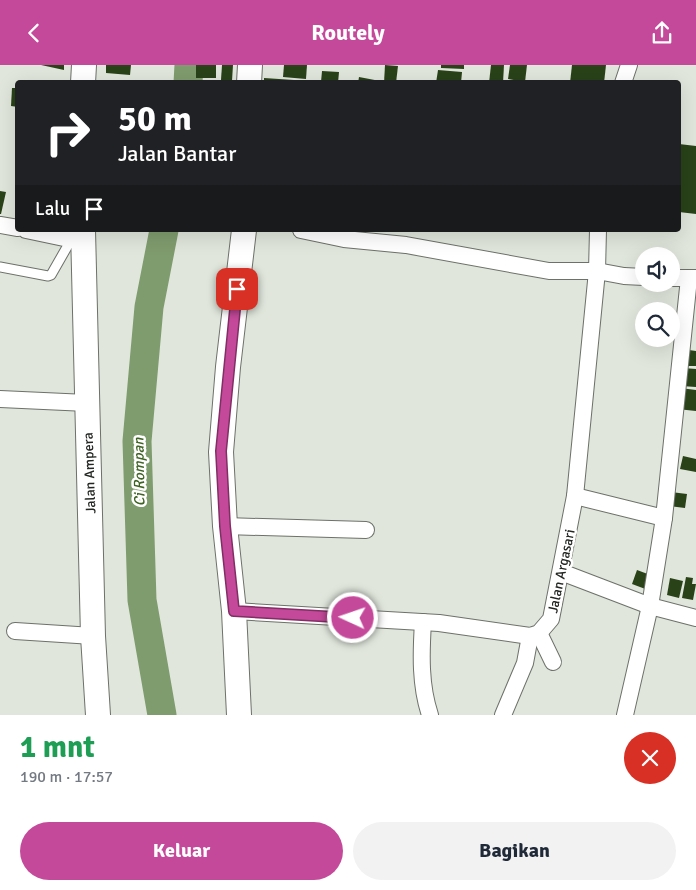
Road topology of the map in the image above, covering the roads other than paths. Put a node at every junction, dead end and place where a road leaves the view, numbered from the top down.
1 (84, 65) edge
2 (250, 65) edge
3 (629, 65) edge
4 (83, 80) edge
5 (249, 80) edge
6 (624, 80) edge
7 (0, 225) edge
8 (15, 228) edge
9 (41, 232) edge
10 (244, 232) edge
11 (311, 232) edge
12 (598, 232) edge
13 (79, 237) edge
14 (407, 237) edge
15 (0, 267) edge
16 (597, 271) junction
17 (635, 277) edge
18 (680, 278) edge
19 (693, 278) edge
20 (0, 399) edge
21 (87, 403) junction
22 (575, 496) junction
23 (664, 518) junction
24 (225, 526) junction
25 (366, 530) dead end
26 (561, 572) junction
27 (650, 606) junction
28 (234, 611) junction
29 (696, 618) edge
30 (423, 622) junction
31 (15, 631) dead end
32 (93, 635) junction
33 (534, 635) junction
34 (552, 662) dead end
35 (98, 715) edge
36 (239, 715) edge
37 (430, 715) edge
38 (503, 715) edge
39 (625, 715) edge

1 - 4 street
2 - 5 street
3 - 6 street
7 - 8 street
9 - 13 street
10 - 24 street
11 - 14 street
12 - 16 street, Jalan Argasari
13 - 15 lane
13 - 21 street, Jalan Ampera
14 - 16 street
16 - 17 street
16 - 22 street, Jalan Argasari
18 - 19 street
19 - 23 street
20 - 21 street
21 - 32 street, Jalan Ampera
22 - 23 street
22 - 26 street, Jalan Argasari
23 - 27 street
24 - 25 street
24 - 28 street
26 - 27 street
26 - 33 street, Jalan Argasari
27 - 29 street
27 - 39 street
28 - 30 street
28 - 36 street
30 - 33 street
30 - 37 street
31 - 32 street
32 - 35 street, Jalan Ampera
33 - 34 street
33 - 38 street

